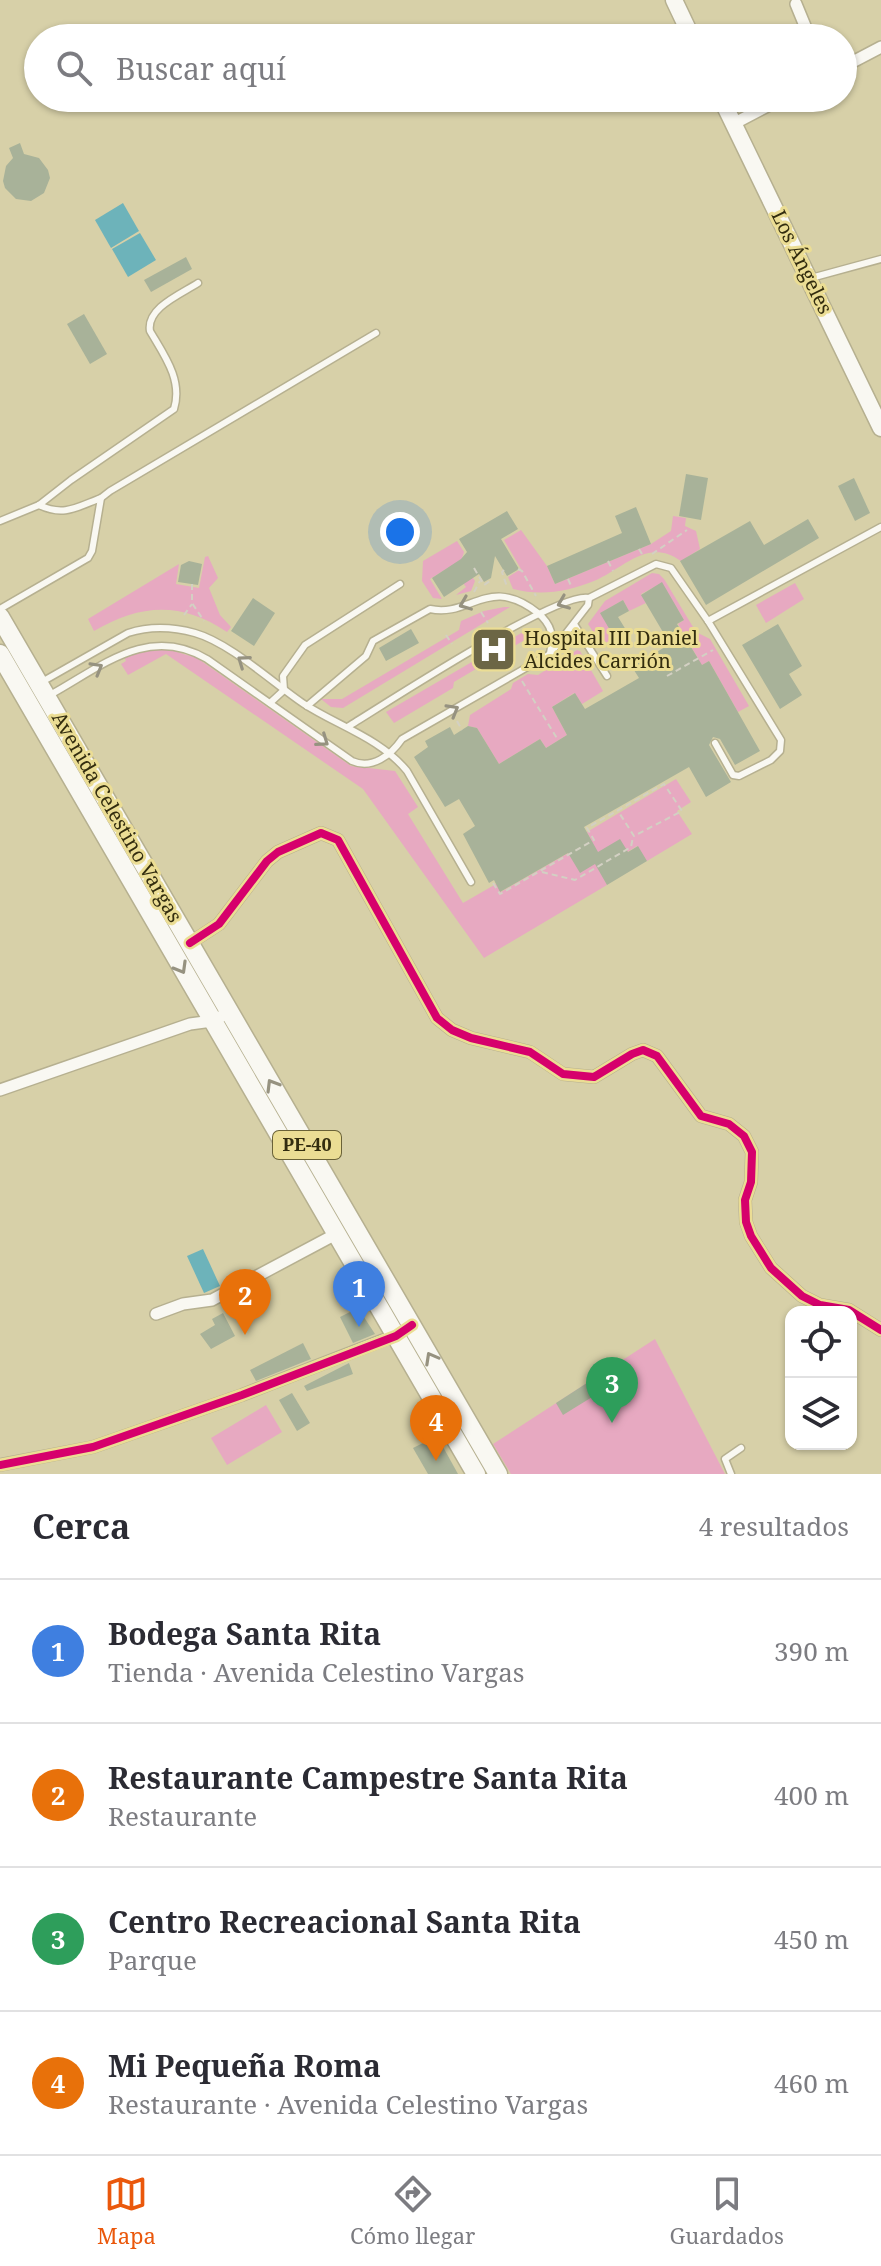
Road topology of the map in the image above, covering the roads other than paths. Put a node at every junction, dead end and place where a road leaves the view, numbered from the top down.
1 (674, 0) edge
2 (796, 4) dead end
3 (685, 24) edge
4 (804, 24) edge
5 (881, 47) edge
6 (857, 60) edge
7 (727, 112) edge
8 (756, 112) edge
9 (733, 124) junction
10 (881, 259) edge
11 (811, 278) junction
12 (198, 283) dead end
13 (376, 333) dead end
14 (881, 428) edge
15 (101, 498) junction
16 (39, 505) junction
17 (0, 521) edge
18 (881, 527) edge
19 (400, 584) dead end
20 (589, 598) junction
21 (0, 609) edge
22 (538, 613) junction
23 (0, 617) edge
24 (708, 621) junction
25 (574, 624) junction
26 (550, 654) junction
27 (1, 656) edge
28 (607, 676) dead end
29 (284, 690) junction
30 (34, 695) junction
31 (270, 703) junction
32 (307, 706) junction
33 (349, 726) junction
34 (715, 743) dead end
35 (392, 755) junction
36 (109, 822) junction
37 (471, 882) dead end
38 (190, 943) junction
39 (220, 1017) junction
40 (0, 1090) edge
41 (289, 1115) junction
42 (272, 1124) junction
43 (342, 1206) junction
44 (325, 1215) junction
45 (336, 1234) junction
46 (156, 1314) dead end
47 (412, 1325) junction
48 (881, 1330) edge
49 (396, 1336) junction
50 (454, 1398) junction
51 (437, 1408) junction
52 (741, 1448) dead end
53 (0, 1465) edge
54 (476, 1474) edge
55 (498, 1474) edge
56 (731, 1474) edge

1 - 3 main road
2 - 4 street
5 - 6 street
7 - 9 main road, Los Ángeles
8 - 9 street
9 - 11 main road, Los Ángeles
10 - 11 lane
11 - 14 main road, Los Ángeles
12 - 16 lane
13 - 15 lane
15 - 16 lane
15 - 21 lane
16 - 17 lane
18 - 24 lane
19 - 29 lane
20 -> 22 lane
20 - 24 lane
20 - 25 lane
22 - 26 lane
22 -> 32 lane
22 - 33 lane
23 - 30 highway, Avenida Celestino Vargas / PE-40
24 - 34 lane
25 - 26 lane
25 - 28 lane
35 -> 26 lane
27 - 30 highway, Avenida Celestino Vargas / PE-40
29 -> 30 lane
29 - 31 lane
29 - 32 lane
30 -> 31 lane
30 - 36 highway, Avenida Celestino Vargas / PE-40
31 -> 35 lane
32 - 33 lane
33 - 35 lane
35 - 37 lane
36 - 38 highway, Avenida Celestino Vargas / PE-40
36 -> 39 highway, Avenida Celestino Vargas / PE-40
38 - 39 highway, Avenida Celestino Vargas / PE-40
38 - 48 street
39 - 40 street
41 -> 39 highway, Avenida Celestino Vargas / PE-40
39 - 42 highway, Avenida Celestino Vargas / PE-40
41 - 42 highway
41 - 43 highway, Avenida Celestino Vargas / PE-40
42 - 44 highway, Avenida Celestino Vargas / PE-40
43 - 44 highway
43 - 47 highway, Avenida Celestino Vargas / PE-40
44 - 45 highway, Avenida Celestino Vargas / PE-40
45 - 46 street
45 - 49 highway, Avenida Celestino Vargas / PE-40
47 - 49 street
50 -> 47 highway, Avenida Celestino Vargas / PE-40
49 - 51 highway, Avenida Celestino Vargas / PE-40
49 - 53 street
50 - 51 highway
50 - 55 highway, Avenida Celestino Vargas / PE-40
51 - 54 highway, Avenida Celestino Vargas / PE-40
52 - 56 lane

